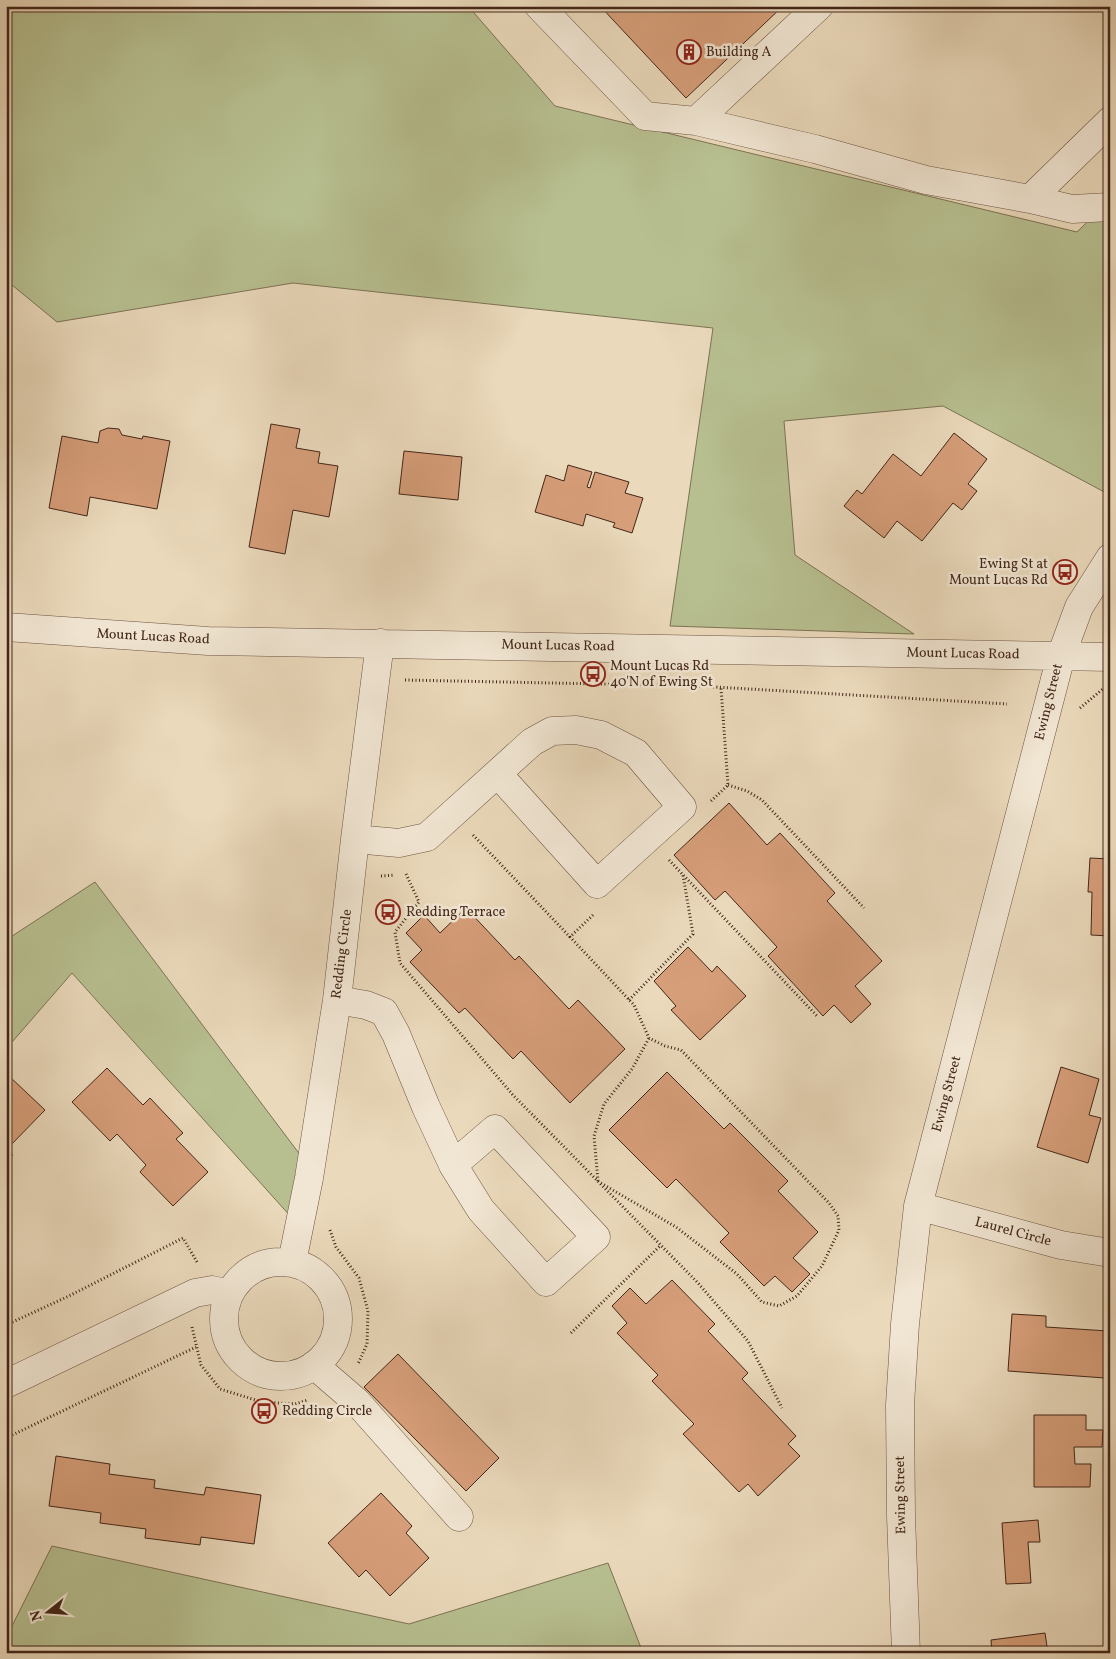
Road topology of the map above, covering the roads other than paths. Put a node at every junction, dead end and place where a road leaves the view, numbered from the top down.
1 (539, 6) edge
2 (819, 6) edge
3 (1110, 121) edge
4 (696, 122) junction
5 (1030, 199) junction
6 (1110, 207) edge
7 (1110, 558) edge
8 (6, 628) edge
9 (380, 643) junction
10 (1060, 656) junction
11 (1110, 657) edge
12 (498, 774) junction
13 (355, 839) junction
14 (337, 1000) junction
15 (453, 1165) junction
16 (918, 1206) junction
17 (1110, 1253) edge
18 (292, 1262) junction
19 (229, 1294) junction
20 (314, 1365) junction
21 (6, 1384) edge
22 (460, 1517) dead end
23 (906, 1653) edge

1 - 4 street
2 - 4 street
3 - 5 street
4 - 5 street
5 - 6 street
7 - 10 street, Ewing Street
8 - 9 street, Mount Lucas Road
9 - 10 street, Mount Lucas Road
9 - 13 street, Redding Circle
10 - 11 street, Mount Lucas Road
10 - 16 street, Ewing Street
12 - 12 street
12 - 13 street
13 - 14 street, Redding Circle
14 - 15 street
14 - 18 street, Redding Circle
15 - 15 street
16 - 17 street, Laurel Circle
16 - 23 street, Ewing Street
18 - 19 street
18 - 20 street
19 - 20 street
19 - 21 street
20 - 22 street

